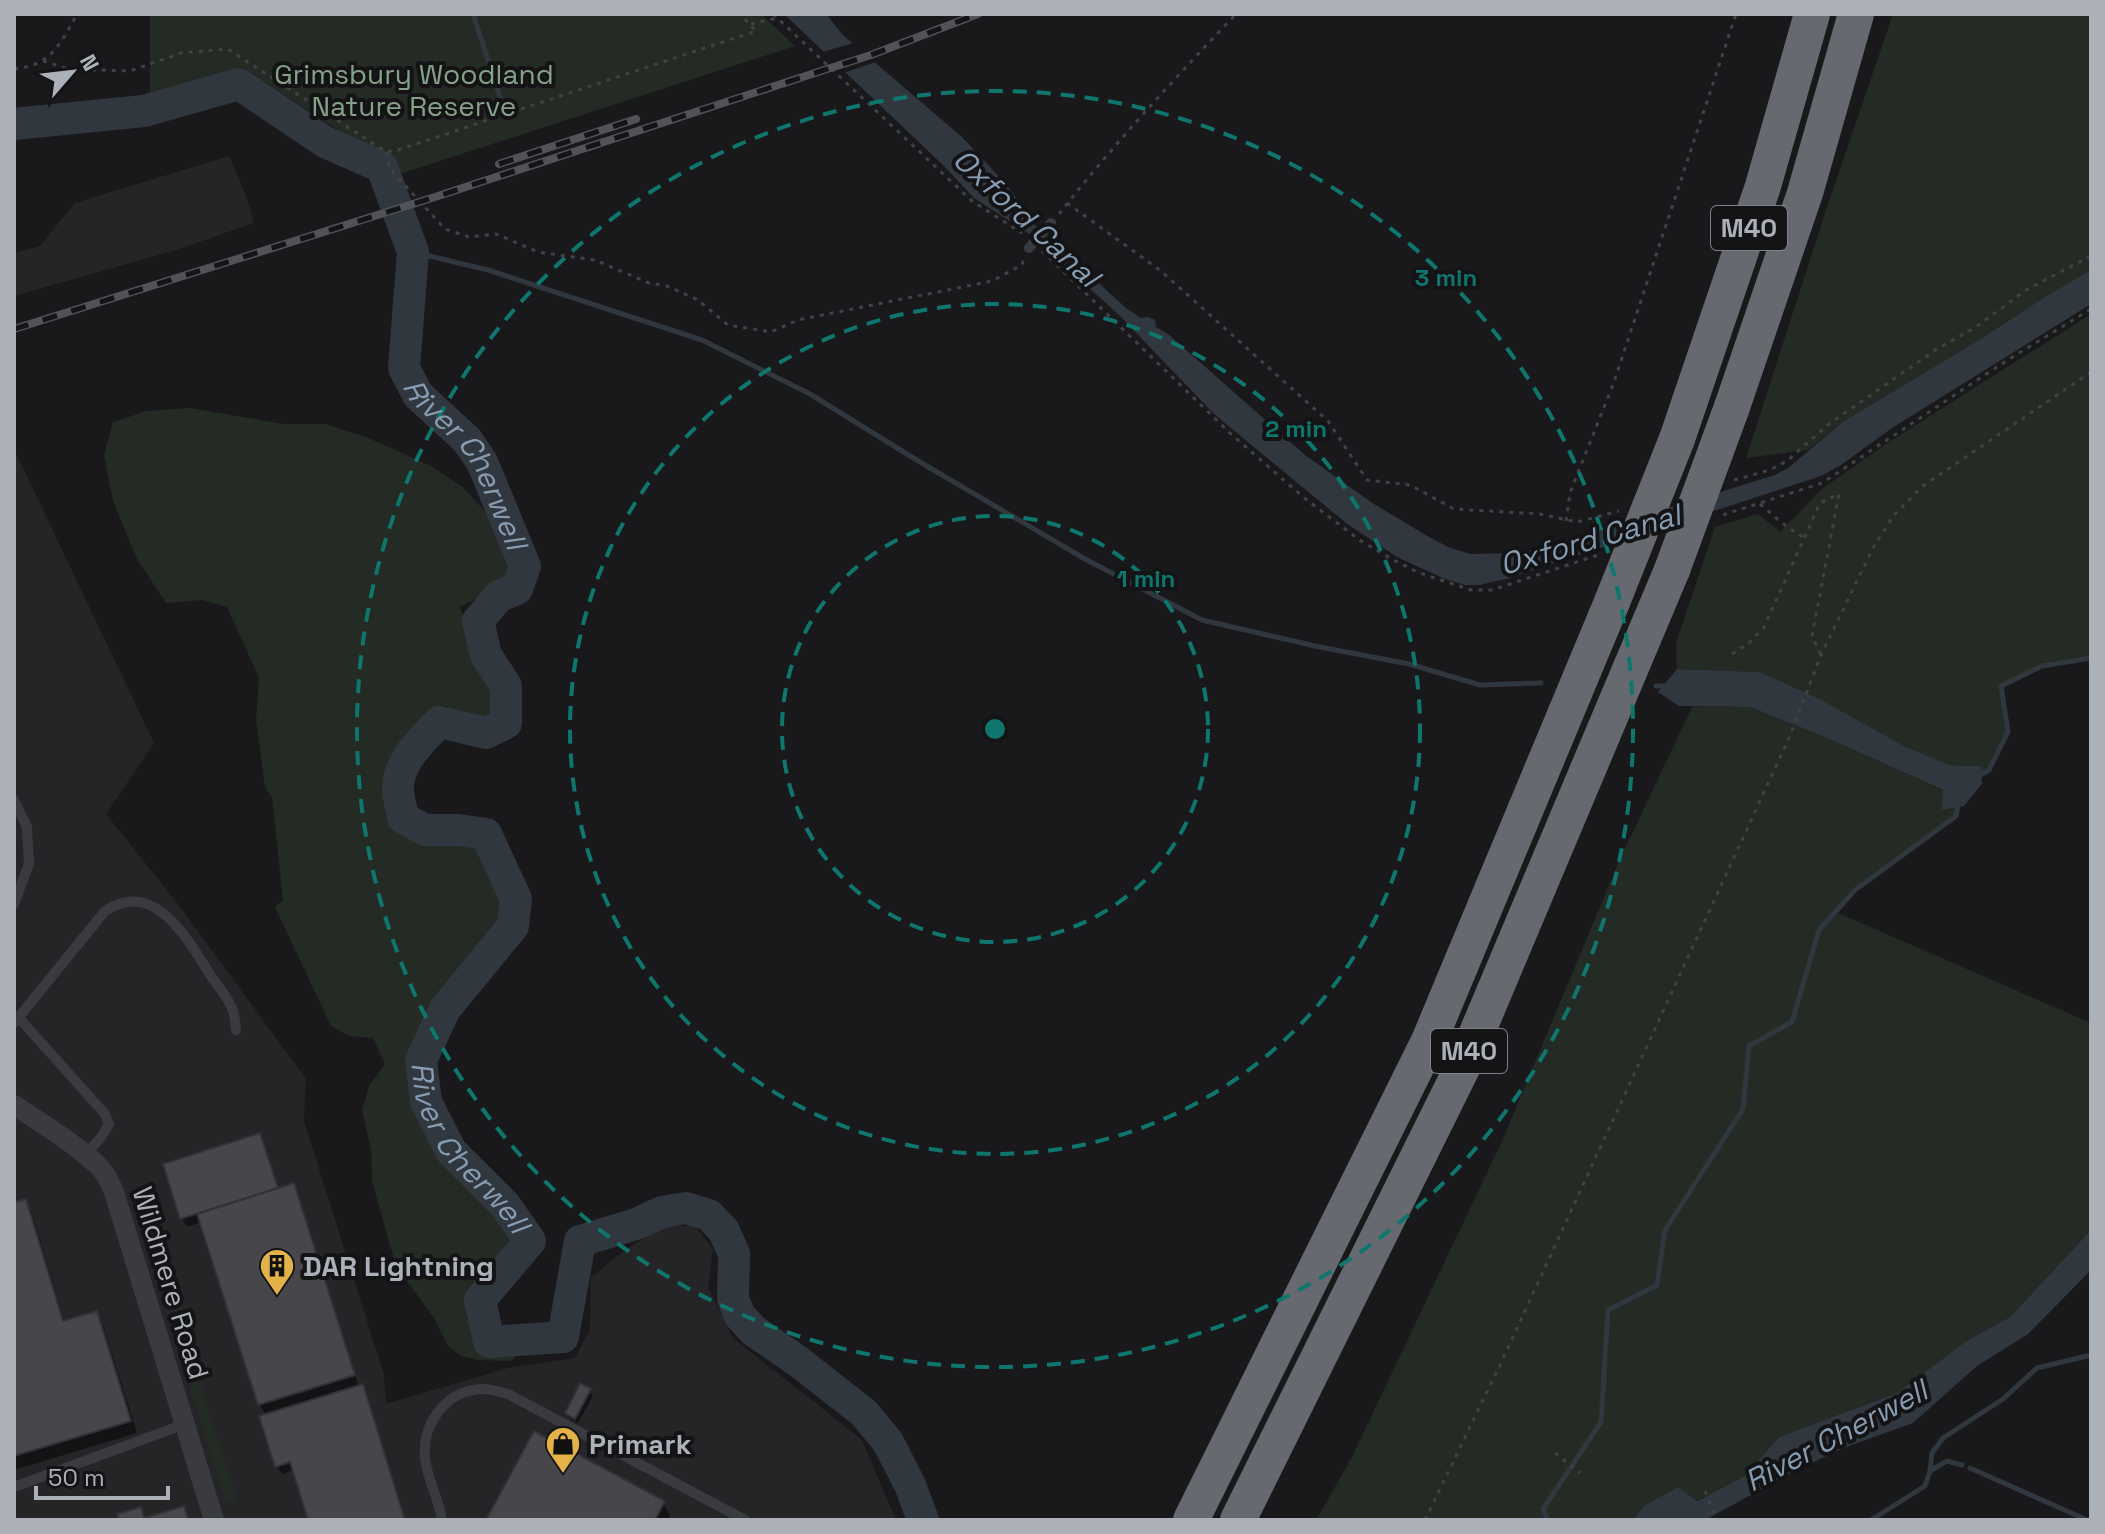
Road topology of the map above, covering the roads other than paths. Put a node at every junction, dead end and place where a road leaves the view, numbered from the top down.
1 (1812, 14) edge
2 (1856, 14) edge
3 (1051, 223) road end
4 (1034, 248) road end
5 (14, 800) edge
6 (14, 904) edge
7 (17, 1021) edge
8 (236, 1030) dead end
9 (14, 1105) edge
10 (85, 1155) junction
11 (185, 1424) junction
12 (14, 1487) edge
13 (214, 1520) edge
14 (442, 1520) edge
15 (745, 1520) edge
16 (1191, 1520) edge
17 (1238, 1520) edge

1 - 16 highway, M40, bridge
2 - 17 highway, M40, bridge
3 - 4 lane, bridge
5 - 6 lane
7 - 8 lane
7 - 10 lane
9 - 10 street, Wildmere Road
10 - 11 street, Wildmere Road
11 - 12 lane
11 - 13 street, Wildmere Road
14 - 15 lane

